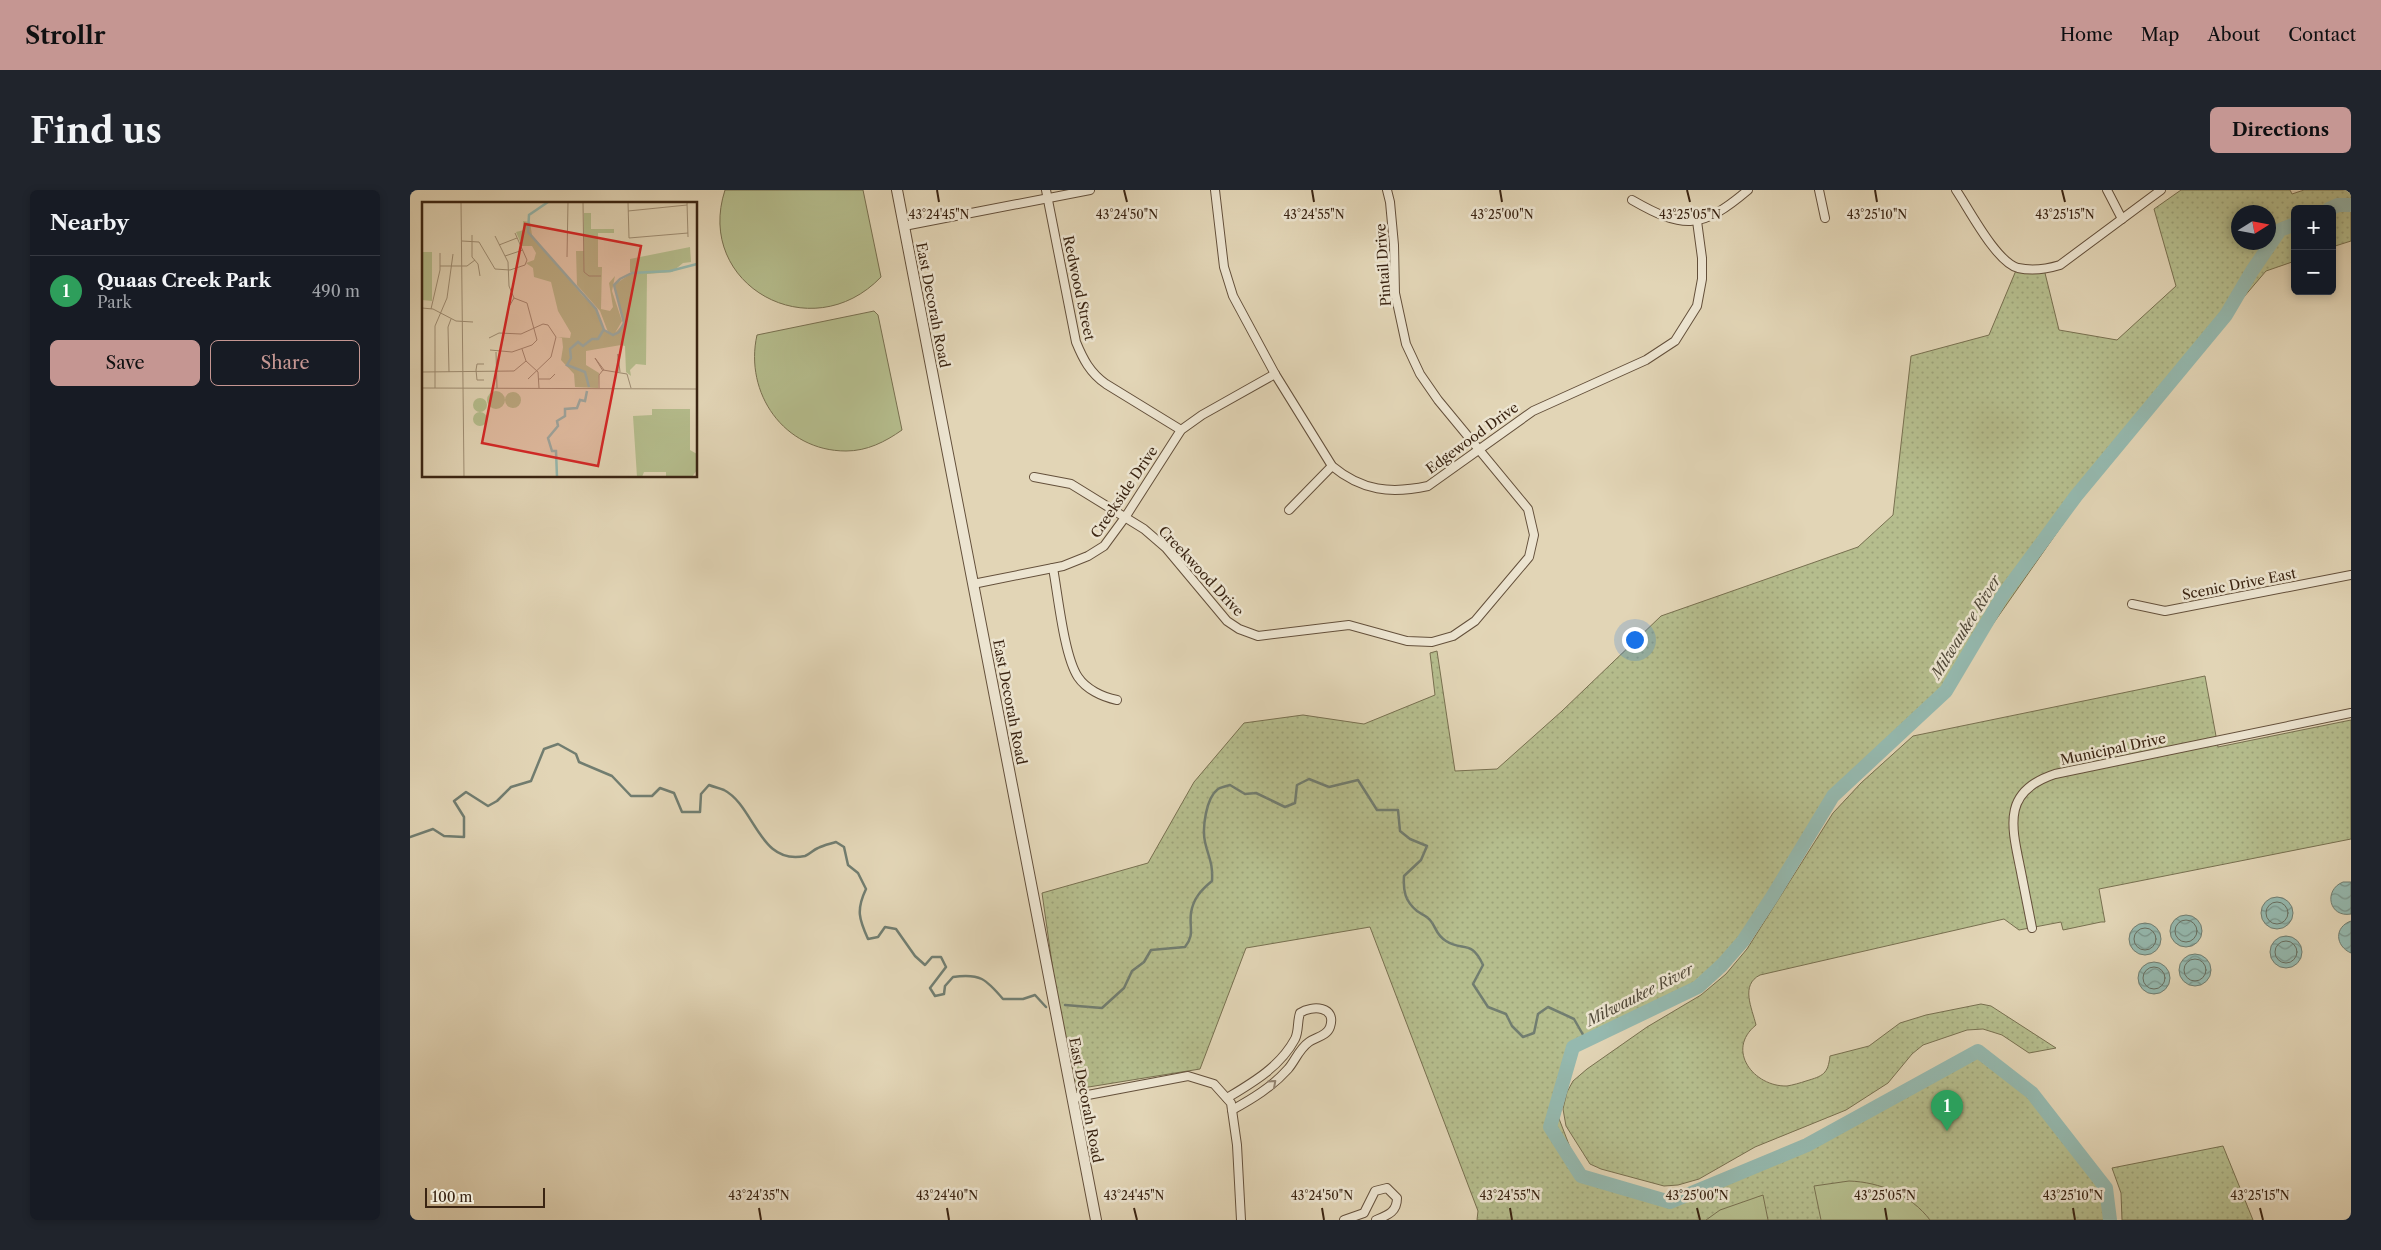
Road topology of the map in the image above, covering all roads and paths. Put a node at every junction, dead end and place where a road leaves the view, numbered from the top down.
1 (897, 190) edge
2 (1046, 190) edge
3 (1090, 190) edge
4 (1215, 190) edge
5 (1387, 190) edge
6 (1748, 190) edge
7 (1819, 190) edge
8 (1956, 190) edge
9 (2107, 190) edge
10 (2161, 190) edge
11 (1048, 199) junction
12 (1632, 200) dead end
13 (1825, 218) dead end
14 (2122, 219) junction
15 (1697, 221) junction
16 (904, 226) junction
17 (1275, 374) junction
18 (1181, 430) junction
19 (1479, 450) junction
20 (1332, 466) junction
21 (1034, 477) dead end
22 (1289, 510) dead end
23 (1126, 516) junction
24 (1534, 535) joint
25 (1053, 568) junction
26 (2351, 575) edge
27 (973, 584) junction
28 (2132, 604) dead end
29 (1116, 700) dead end
30 (2351, 713) edge
31 (2032, 928) dead end
32 (1072, 1098) junction
33 (1227, 1098) junction
34 (1232, 1110) junction
35 (1096, 1220) edge
36 (1241, 1220) edge
37 (1344, 1220) edge
38 (1376, 1220) edge

1 - 16 street, East Decorah Road
2 - 11 street, Redwood Street
3 - 11 street
4 - 17 street
5 - 19 street, Pintail Drive
6 - 15 street
7 - 13 street
8 - 14 street
9 - 14 street
10 - 14 street
11 - 16 street
11 - 18 street, Redwood Street
12 - 15 street
15 - 19 street, Edgewood Drive
16 - 27 street, East Decorah Road
17 - 18 street, Creekside Drive
17 - 20 street
18 - 23 street, Creekside Drive
19 - 20 street, Edgewood Drive
19 - 24 street, Pintail Drive
20 - 22 street
21 - 23 street, Creekwood Drive
23 - 24 street, Creekwood Drive
23 - 25 street, Creekside Drive
25 - 27 street, Creekside Drive
25 - 29 street
26 - 28 street, Scenic Drive East
27 - 32 street, East Decorah Road
30 - 31 street, Municipal Drive
32 - 33 street
32 - 35 street, East Decorah Road
33 - 34 street
34 -> 33 street
34 - 36 street
37 - 38 street

